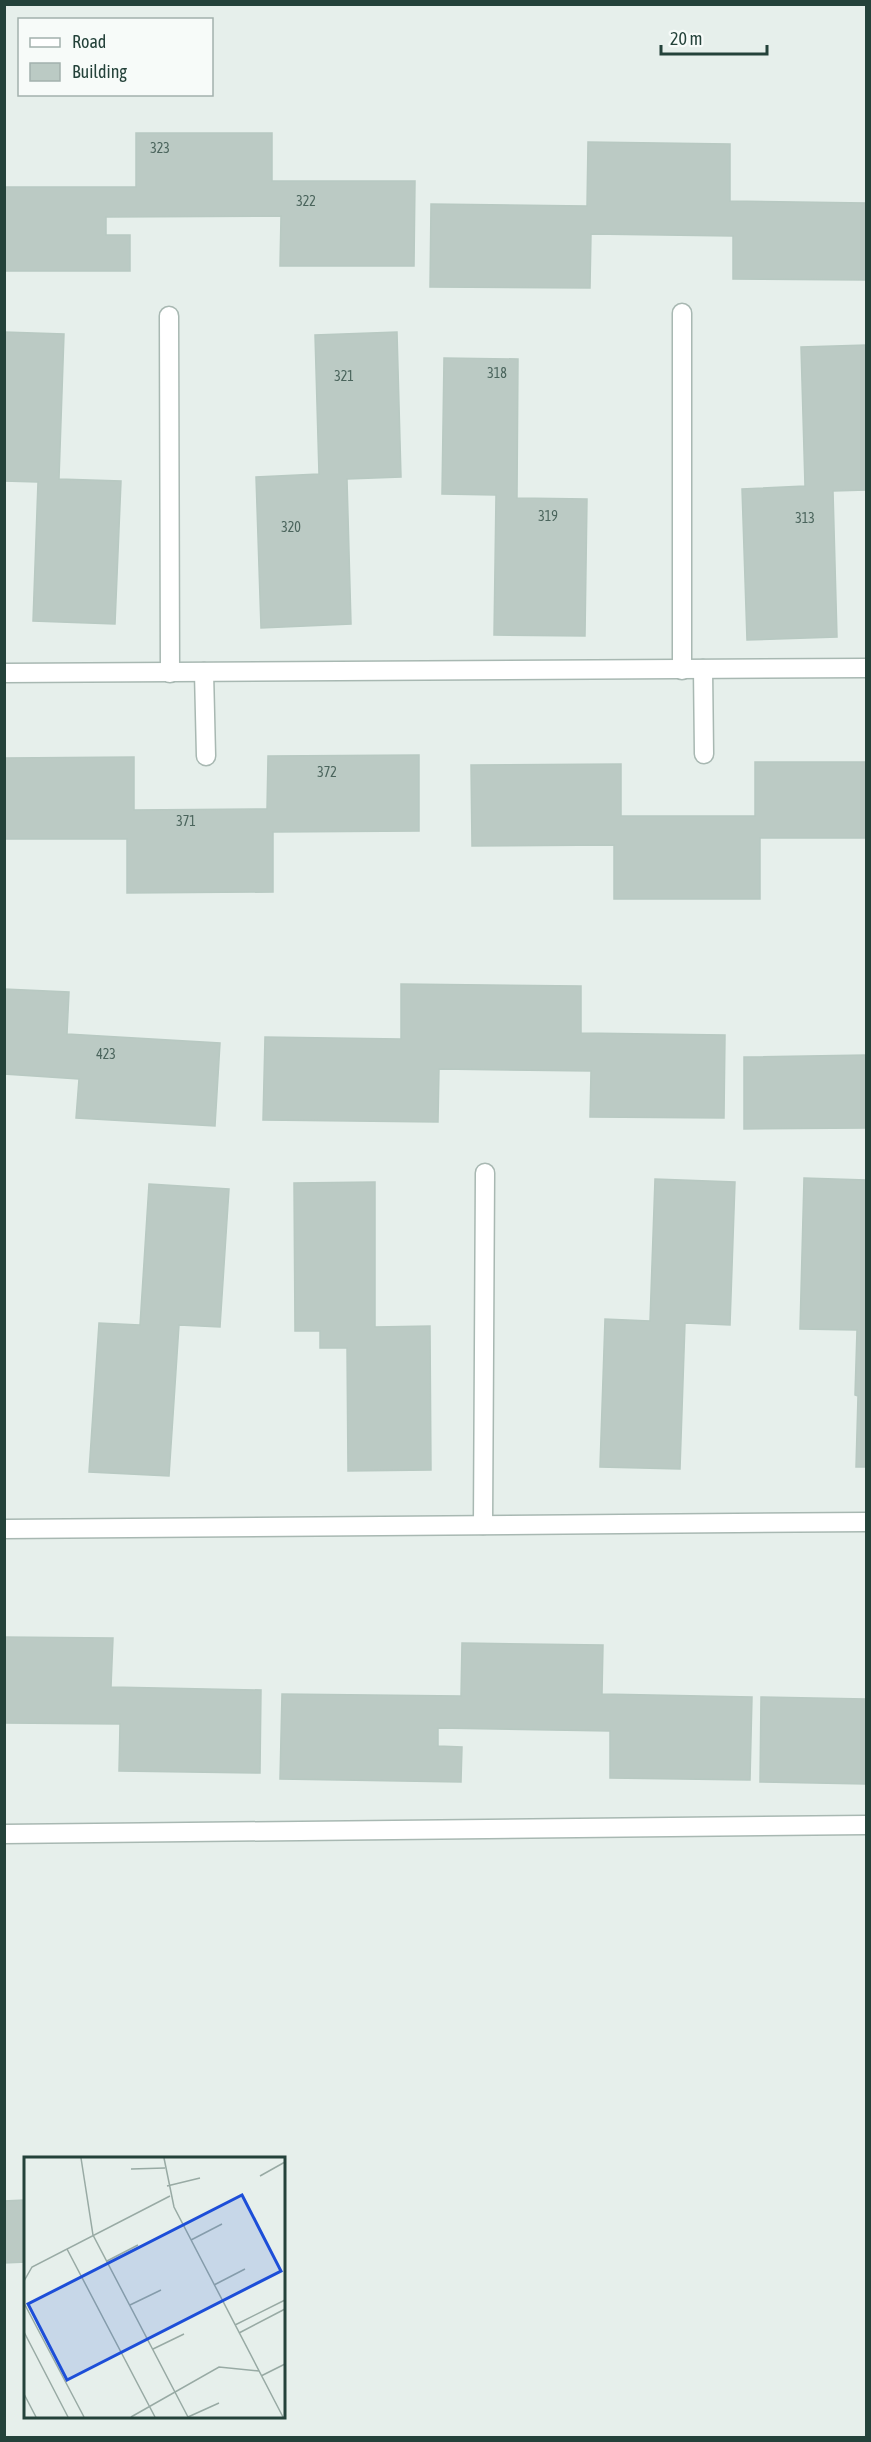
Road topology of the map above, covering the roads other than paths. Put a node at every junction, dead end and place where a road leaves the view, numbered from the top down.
1 (682, 313) dead end
2 (169, 316) dead end
3 (867, 668) edge
4 (703, 669) junction
5 (682, 670) junction
6 (204, 672) junction
7 (4, 673) edge
8 (170, 673) junction
9 (704, 754) dead end
10 (206, 756) dead end
11 (485, 1173) dead end
12 (867, 1522) edge
13 (483, 1525) junction
14 (4, 1529) edge
15 (867, 1825) edge
16 (4, 1834) edge

1 - 5 street
2 - 8 street
3 - 4 street
4 - 5 street
4 - 9 street
5 - 6 street
6 - 8 street
6 - 10 street
7 - 8 street
11 - 13 street
12 - 13 street
13 - 14 street
15 - 16 street

